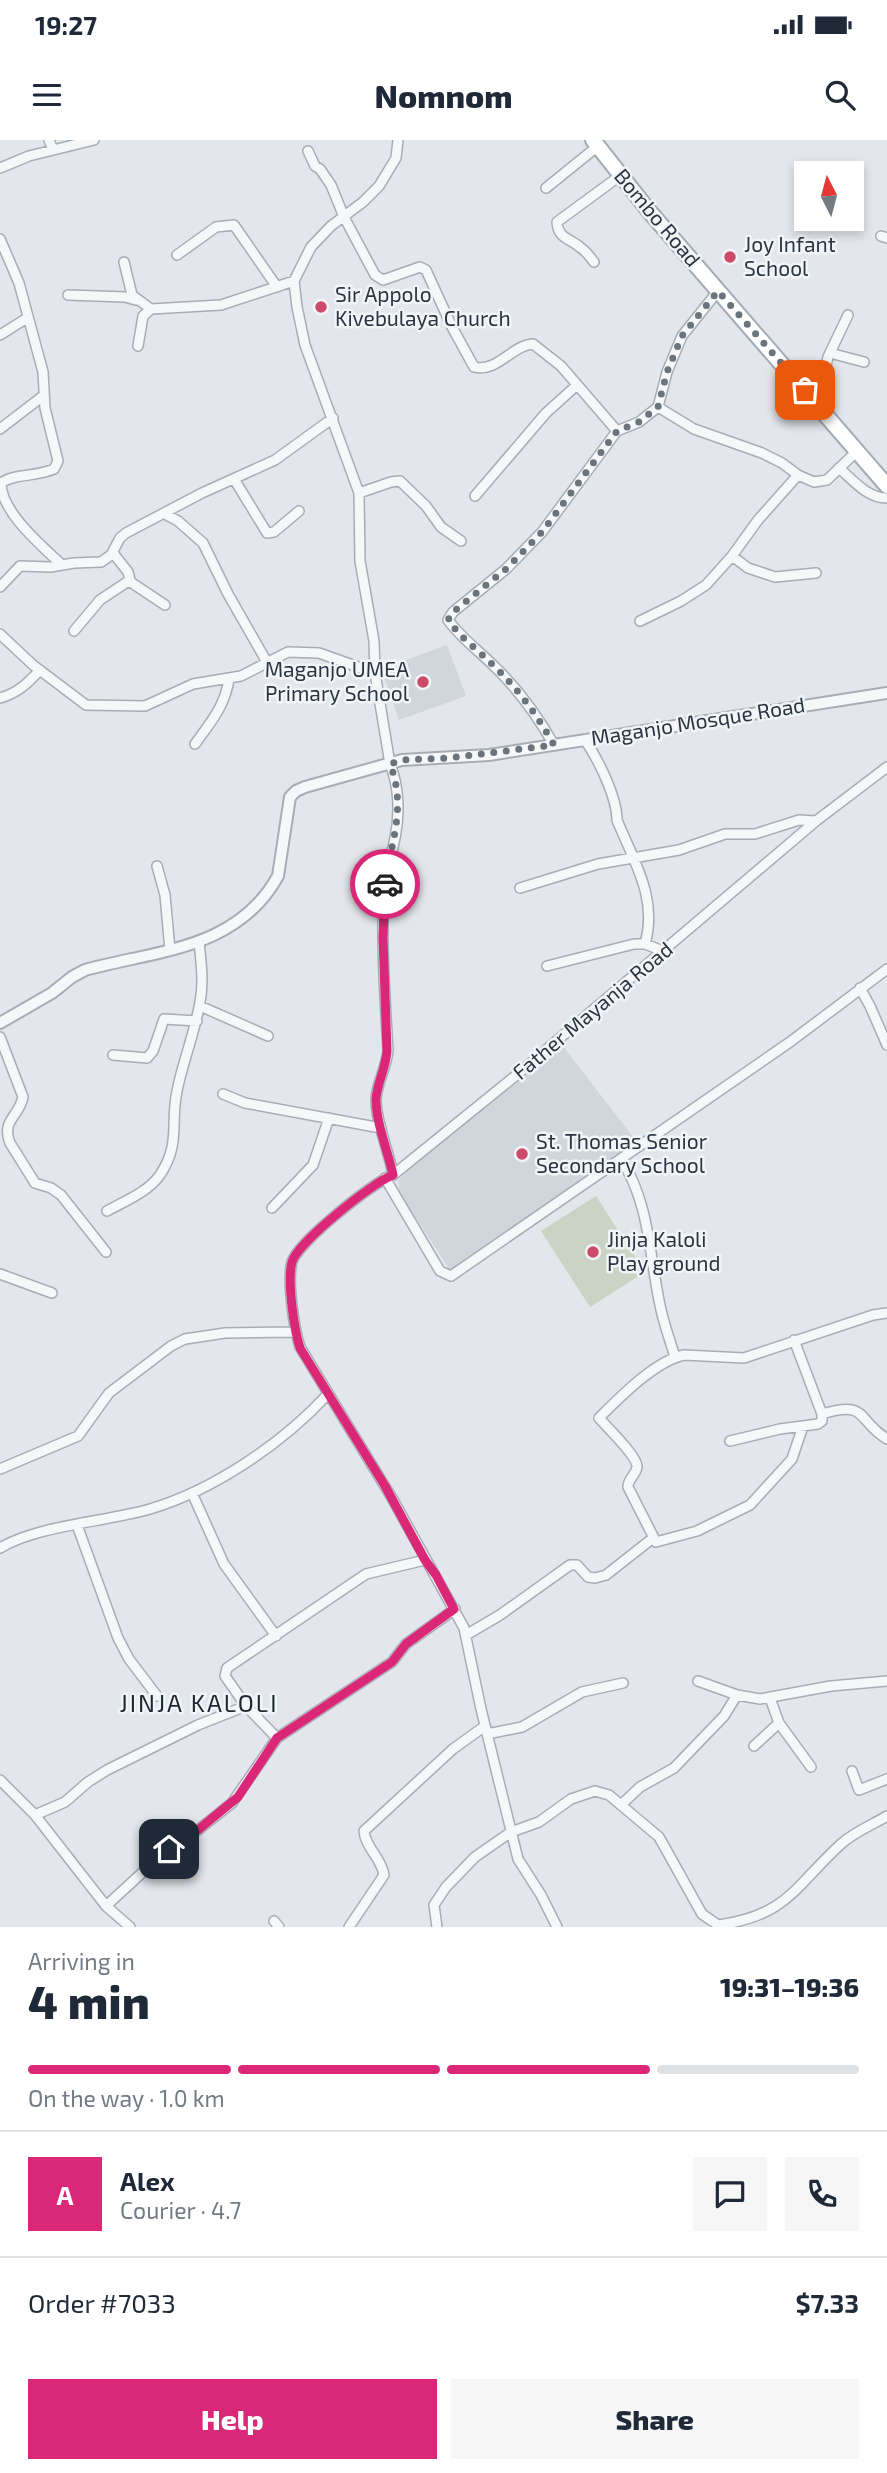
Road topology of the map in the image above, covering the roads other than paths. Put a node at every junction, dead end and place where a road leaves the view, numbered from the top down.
1 (49, 140) edge
2 (94, 140) edge
3 (398, 140) edge
4 (596, 143) edge
5 (53, 150) junction
6 (308, 151) dead end
7 (0, 168) edge
8 (621, 175) junction
9 (546, 188) dead end
10 (344, 217) junction
11 (0, 239) edge
12 (177, 255) dead end
13 (124, 262) dead end
14 (594, 262) dead end
15 (294, 281) junction
16 (277, 287) junction
17 (718, 291) junction
18 (68, 295) dead end
19 (137, 300) junction
20 (151, 309) junction
21 (848, 316) dead end
22 (27, 318) junction
23 (0, 335) edge
24 (138, 345) dead end
25 (830, 354) junction
26 (864, 362) dead end
27 (577, 385) junction
28 (43, 396) junction
29 (817, 405) junction
30 (658, 407) junction
31 (333, 418) junction
32 (0, 429) edge
33 (617, 431) junction
34 (856, 452) junction
35 (838, 468) junction
36 (798, 475) junction
37 (234, 479) junction
38 (887, 486) edge
39 (359, 494) junction
40 (475, 496) dead end
41 (887, 498) edge
42 (299, 510) dead end
43 (166, 514) junction
44 (461, 541) dead end
45 (113, 553) junction
46 (732, 556) junction
47 (62, 565) junction
48 (817, 573) dead end
49 (129, 581) junction
50 (0, 587) edge
51 (165, 605) dead end
52 (640, 621) dead end
53 (74, 631) dead end
54 (0, 634) edge
55 (268, 664) junction
56 (40, 670) junction
57 (375, 673) junction
58 (229, 678) junction
59 (887, 693) edge
60 (0, 698) edge
61 (585, 740) junction
62 (195, 744) dead end
63 (554, 745) junction
64 (390, 764) junction
65 (887, 766) edge
66 (816, 821) junction
67 (632, 858) junction
68 (157, 866) dead end
69 (520, 888) dead end
70 (199, 942) junction
71 (645, 944) junction
72 (170, 950) junction
73 (663, 951) junction
74 (547, 966) dead end
75 (887, 969) edge
76 (860, 988) junction
77 (200, 1006) junction
78 (197, 1021) junction
79 (0, 1023) edge
80 (268, 1036) dead end
81 (0, 1037) edge
82 (887, 1045) edge
83 (113, 1055) dead end
84 (223, 1094) dead end
85 (329, 1118) junction
86 (381, 1128) junction
87 (621, 1159) junction
88 (389, 1176) junction
89 (272, 1208) dead end
90 (107, 1211) dead end
91 (107, 1252) dead end
92 (0, 1274) edge
93 (52, 1293) dead end
94 (887, 1313) edge
95 (295, 1332) junction
96 (794, 1340) junction
97 (674, 1357) junction
98 (328, 1394) junction
99 (822, 1414) junction
100 (803, 1426) junction
101 (887, 1439) edge
102 (730, 1441) dead end
103 (0, 1469) edge
104 (192, 1493) junction
105 (77, 1525) junction
106 (653, 1538) junction
107 (0, 1548) edge
108 (425, 1560) junction
109 (454, 1609) junction
110 (466, 1635) junction
111 (276, 1636) junction
112 (698, 1681) dead end
113 (887, 1681) edge
114 (624, 1683) dead end
115 (737, 1695) junction
116 (157, 1696) dead end
117 (770, 1698) junction
118 (246, 1706) junction
119 (779, 1723) junction
120 (486, 1730) junction
121 (277, 1738) junction
122 (754, 1746) dead end
123 (811, 1767) dead end
124 (852, 1772) dead end
125 (887, 1779) edge
126 (0, 1780) edge
127 (621, 1805) junction
128 (35, 1815) junction
129 (887, 1816) edge
130 (511, 1832) junction
131 (106, 1906) junction
132 (124, 1925) edge
133 (551, 1925) edge
134 (720, 1926) edge
135 (349, 1927) edge
136 (437, 1927) edge

1 - 5 street
2 - 5 street
3 - 10 street
4 - 8 main road, Bombo Road
4 - 9 street
5 - 7 street
6 - 10 street
8 - 14 street
8 - 17 main road, Bombo Road
10 - 15 street
10 - 27 street
11 - 22 street
12 - 16 street
13 - 19 street
15 - 16 street
15 - 31 street
16 - 20 street
17 - 29 main road, Bombo Road
17 - 30 street
18 - 19 street
19 - 20 street
20 - 24 street
21 - 25 street
22 - 23 street
22 - 28 street
25 - 26 street
25 - 29 street
27 - 33 street
27 - 40 street
28 - 32 street
28 - 47 street
29 - 34 main road, Bombo Road
30 - 33 street
30 - 36 street
31 - 37 street
31 - 39 street
33 - 63 street
34 - 35 street
34 - 38 main road, Bombo Road
35 - 36 street
35 - 41 street
36 - 46 street
37 - 42 street
37 - 43 street
39 - 44 street
39 - 57 street
43 - 45 street
43 - 55 street
45 - 47 street
45 - 49 street
46 - 48 street
46 - 52 street
47 - 50 street
49 - 51 street
49 - 53 street
54 - 56 street
55 - 57 street
55 - 58 street
56 - 58 street
56 - 60 street
57 - 64 street
58 - 62 street
59 - 61 street, Maganjo Mosque Road
61 - 63 street, Maganjo Mosque Road
61 - 67 street
63 - 64 street, Maganjo Mosque Road
64 - 70 street, Maganjo Mosque Road
64 - 86 street
65 - 66 street, Father Mayanja Road
66 - 67 street
66 - 73 street, Father Mayanja Road
67 - 69 street
67 - 71 street
68 - 72 street
70 - 72 street, Maganjo Mosque Road
70 - 77 street
71 - 73 street
71 - 74 street
72 - 79 street, Maganjo Mosque Road
73 - 88 street, Father Mayanja Road
75 - 76 street
76 - 82 street
76 - 87 street
77 - 78 street
77 - 80 street
78 - 83 street
78 - 90 street
81 - 91 street
84 - 85 street
85 - 86 street
85 - 89 street
86 - 88 street
87 - 88 street
87 - 97 street
88 - 95 street, Father Mayanja Road
92 - 93 street
94 - 96 street
95 - 98 street
95 - 103 street
96 - 97 street
96 - 99 street
97 - 106 street
98 - 104 street
98 - 108 street
99 - 100 street
99 - 101 street
100 - 102 street
100 - 106 street
104 - 105 street
104 - 111 street
105 - 107 street
105 - 116 street
106 - 110 street
108 - 109 street
108 - 111 street
109 - 110 street
109 - 121 street
110 - 120 street
111 - 118 street
112 - 115 street
113 - 117 street
114 - 120 street
115 - 117 street
115 - 127 street
117 - 119 street
118 - 121 street
118 - 128 street
119 - 122 street
119 - 123 street
120 - 130 street
120 - 135 street
121 - 131 street
124 - 125 street
126 - 128 street
127 - 130 street
127 - 134 street
128 - 131 street
129 - 134 street
130 - 133 street
130 - 136 street
131 - 132 street

